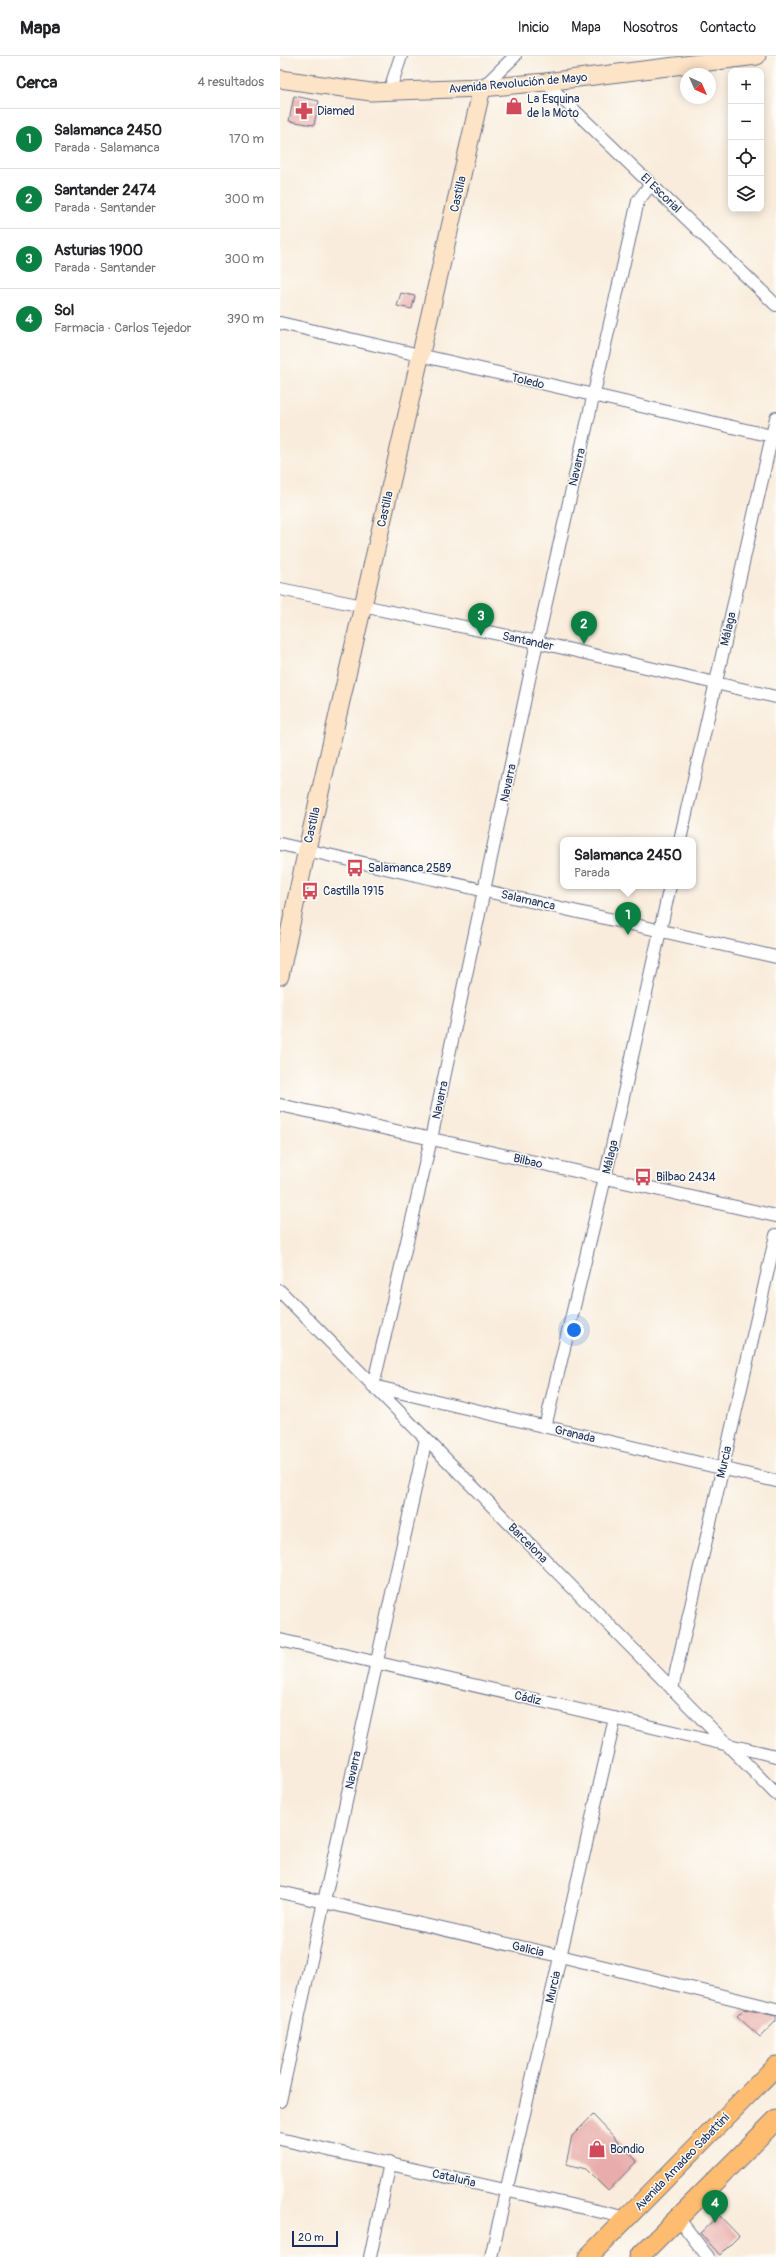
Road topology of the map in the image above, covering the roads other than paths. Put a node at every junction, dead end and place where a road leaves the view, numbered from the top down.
1 (402, 56) edge
2 (515, 56) edge
3 (756, 56) edge
4 (280, 79) edge
5 (545, 82) junction
6 (482, 88) junction
7 (389, 92) junction
8 (651, 184) junction
9 (776, 305) edge
10 (280, 323) edge
11 (420, 356) junction
12 (593, 396) junction
13 (776, 418) edge
14 (774, 436) edge
15 (280, 589) edge
16 (362, 607) junction
17 (538, 642) junction
18 (716, 682) junction
19 (776, 697) edge
20 (681, 837) edge
21 (280, 844) edge
22 (306, 849) junction
23 (669, 889) edge
24 (486, 890) junction
25 (660, 931) junction
26 (776, 957) edge
27 (280, 976) edge
28 (280, 1105) edge
29 (431, 1139) junction
30 (605, 1178) junction
31 (776, 1216) edge
32 (776, 1235) edge
33 (280, 1290) edge
34 (373, 1386) junction
35 (545, 1427) junction
36 (426, 1439) junction
37 (722, 1469) junction
38 (776, 1481) edge
39 (280, 1640) edge
40 (377, 1662) junction
41 (672, 1689) junction
42 (615, 1718) junction
43 (726, 1744) junction
44 (776, 1756) edge
45 (776, 1794) edge
46 (280, 1892) edge
47 (324, 1902) junction
48 (560, 1956) junction
49 (776, 2009) edge
50 (776, 2066) edge
51 (280, 2101) edge
52 (776, 2120) edge
53 (280, 2139) edge
54 (390, 2164) junction
55 (506, 2190) junction
56 (628, 2218) junction
57 (678, 2218) junction
58 (370, 2257) edge
59 (491, 2257) edge
60 (588, 2257) edge
61 (639, 2257) edge
62 (708, 2257) edge

1 - 7 street
2 - 6 street
3 - 5 street, Avenida Revolución de Mayo
4 - 7 street, Avenida Revolución de Mayo
5 - 6 street, Avenida Revolución de Mayo
5 - 8 street, El Escorial
6 - 7 street, Avenida Revolución de Mayo
6 - 11 street, Castilla
8 - 9 street, El Escorial
8 - 12 street, Navarra
10 - 11 street, Toledo
11 - 12 street, Toledo
11 - 16 street, Castilla
12 - 14 street, Toledo
12 - 17 street, Navarra
13 - 14 street, Málaga
14 - 18 street, Málaga
15 - 16 street, Santander
16 - 17 street, Santander
16 - 22 street, Castilla
17 - 18 street, Santander
17 - 24 street, Navarra
18 - 19 street, Santander
18 - 20 street, Málaga
21 - 22 street, Salamanca
22 - 24 street, Salamanca
22 - 27 street, Castilla
23 - 25 street, Málaga
24 - 25 street, Salamanca
24 - 29 street, Navarra
25 - 26 street, Salamanca
25 - 30 street, Málaga
28 - 29 street, Bilbao
29 - 30 street, Bilbao
29 - 34 street, Navarra
30 - 31 street, Bilbao
30 - 35 street, Málaga
32 - 37 street, Murcia
33 - 34 street, Barcelona
34 - 35 street, Granada
34 - 36 street, Barcelona
35 - 37 street, Granada
36 - 40 street, Navarra
36 - 41 street, Barcelona
37 - 38 street, Granada
37 - 41 street, Murcia
39 - 40 street, Cádiz
40 - 42 street, Cádiz
40 - 47 street, Navarra
41 - 43 street, Barcelona
42 - 43 street, Cádiz
42 - 48 street, Murcia
43 - 44 street, Cádiz
43 - 45 street, Barcelona
46 - 47 street, Galicia
47 - 48 street, Galicia
47 - 51 street, Navarra
48 - 49 street, Galicia
48 - 55 street, Murcia
50 - 56 main road, Avenida Amadeo Sabattini
52 - 57 main road
53 - 54 street, Cataluña
54 - 55 street, Cataluña
54 - 58 street
55 - 56 street, Cataluña
55 - 59 street, Murcia
56 - 60 main road, Avenida Amadeo Sabattini
57 - 61 main road
57 - 62 street

